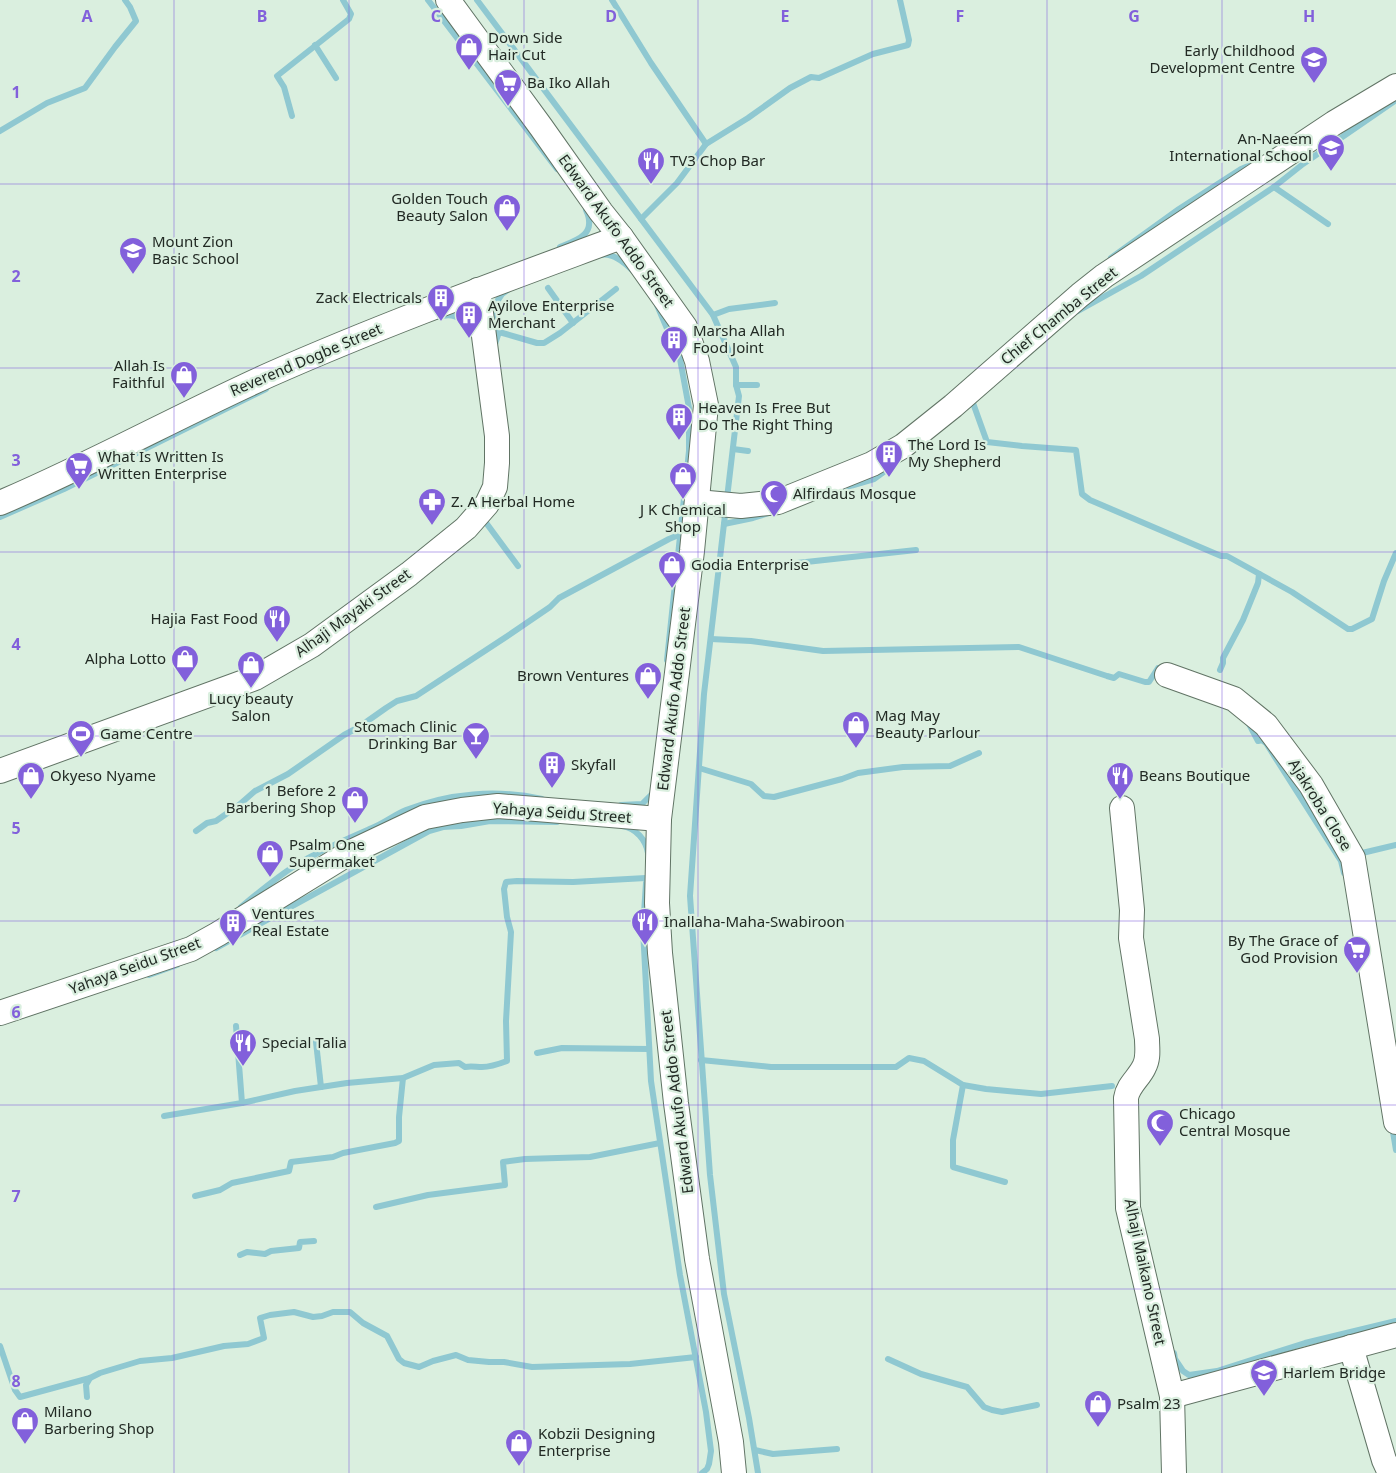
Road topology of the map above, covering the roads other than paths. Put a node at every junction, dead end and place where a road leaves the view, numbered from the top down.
1 (448, 0) edge
2 (1396, 86) edge
3 (621, 237) junction
4 (478, 290) junction
5 (0, 503) edge
6 (707, 503) junction
7 (1167, 675) dead end
8 (0, 771) edge
9 (1122, 808) dead end
10 (659, 820) junction
11 (0, 1013) edge
12 (1396, 1122) edge
13 (1396, 1335) edge
14 (1351, 1347) junction
15 (1172, 1396) junction
16 (734, 1473) edge
17 (1174, 1473) edge
18 (1390, 1473) edge

1 - 3 street, Edward Akufo Addo Street
2 - 6 street, Chief Chamba Street
3 - 4 street, Reverend Dogbe Street
3 - 6 street, Edward Akufo Addo Street
4 - 5 street, Reverend Dogbe Street
4 - 8 street, Alhaji Mayaki Street
6 - 10 street, Edward Akufo Addo Street
7 - 12 street, Ajakroba Close
9 - 15 street, Alhaji Maikano Street
10 - 11 street, Yahaya Seidu Street
10 - 16 street, Edward Akufo Addo Street
13 - 14 street
14 - 15 street
14 - 18 street
15 - 17 street, Alhaji Maikano Street

